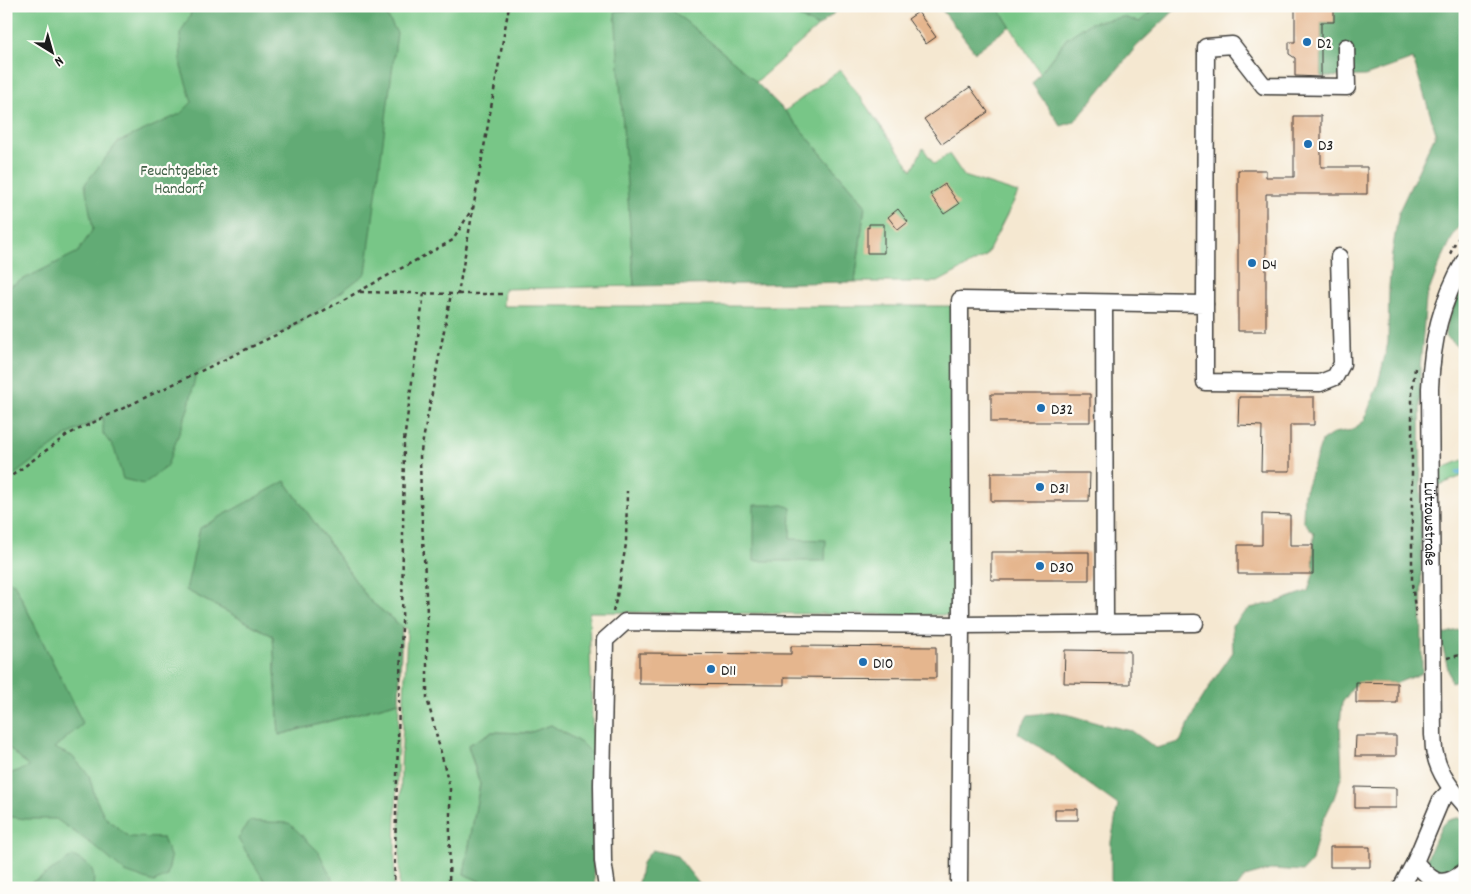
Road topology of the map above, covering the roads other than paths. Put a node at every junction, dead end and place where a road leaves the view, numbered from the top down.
1 (1346, 47) dead end
2 (1340, 257) dead end
3 (1465, 260) edge
4 (1104, 302) junction
5 (1205, 304) junction
6 (1195, 623) dead end
7 (1104, 624) junction
8 (961, 625) junction
9 (1452, 790) junction
10 (1465, 805) edge
11 (1415, 862) junction
12 (1465, 871) edge
13 (1405, 885) edge
14 (607, 888) edge
15 (959, 888) edge

1 - 5 street
2 - 5 street
3 - 9 street, Lützowstraße
4 - 5 street
4 - 7 street
4 - 8 street
6 - 7 street
7 - 8 street
8 - 14 street
8 - 15 street
9 - 10 street, Lützowstraße
9 - 11 street
11 - 12 street
11 - 13 street

